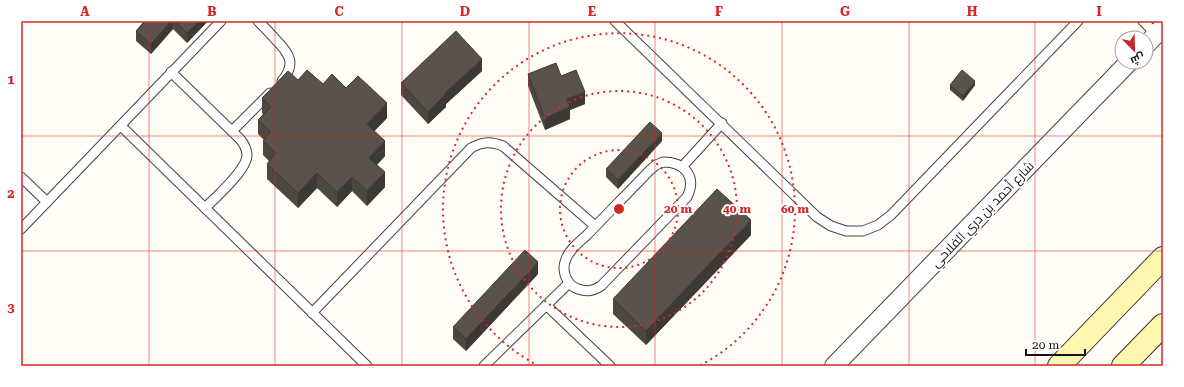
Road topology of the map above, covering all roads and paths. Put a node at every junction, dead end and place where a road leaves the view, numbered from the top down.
1 (221, 21) edge
2 (258, 21) edge
3 (615, 21) edge
4 (1078, 21) edge
5 (1143, 21) edge
6 (1155, 35) edge
7 (1121, 70) edge
8 (171, 72) junction
9 (722, 123) junction
10 (121, 126) junction
11 (232, 131) junction
12 (682, 167) junction
13 (21, 177) edge
14 (47, 202) junction
15 (205, 208) junction
16 (595, 226) junction
17 (21, 229) edge
18 (1163, 258) edge
19 (569, 282) junction
20 (546, 305) junction
21 (312, 313) junction
22 (1163, 325) edge
23 (486, 365) edge
24 (367, 366) edge
25 (610, 366) edge
26 (834, 366) edge
27 (1059, 366) edge
28 (1123, 366) edge

1 - 8 lane
2 - 11 lane
3 - 9 lane
4 - 9 lane
5 - 6 lane
7 - 26 street, شارع أحمد بن دري الفلاحي
8 - 10 lane
8 - 11 lane
9 - 12 lane
10 - 14 lane
10 - 15 lane
11 - 15 lane
12 - 16 lane
12 - 19 lane
13 - 14 lane
14 - 17 lane
15 - 21 lane
16 - 19 lane
16 - 21 lane
18 - 27 main road
19 - 20 lane
20 - 23 lane
20 - 25 lane
21 - 24 lane
22 - 28 main road

